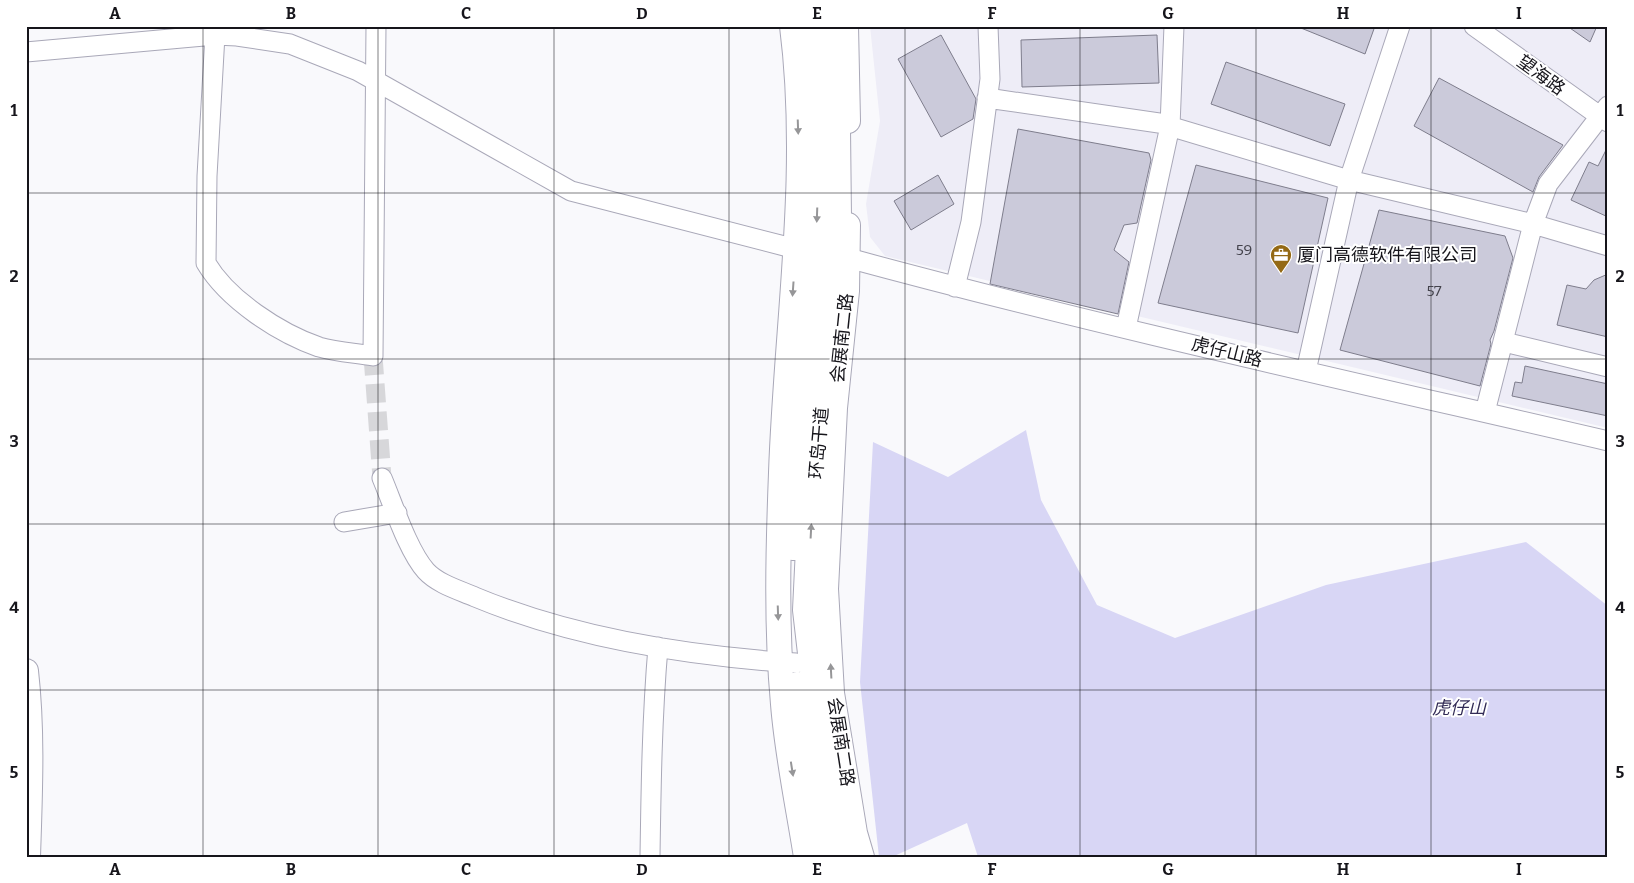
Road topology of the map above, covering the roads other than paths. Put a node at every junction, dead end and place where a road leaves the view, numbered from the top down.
1 (376, 26) edge
2 (792, 26) edge
3 (806, 26) edge
4 (829, 26) edge
5 (846, 26) edge
6 (988, 26) edge
7 (1174, 26) edge
8 (1400, 26) edge
9 (1474, 26) edge
10 (214, 31) edge
11 (26, 52) edge
12 (374, 80) junction
13 (987, 98) junction
14 (1605, 115) edge
15 (1170, 126) junction
16 (1349, 180) junction
17 (1534, 224) junction
18 (1608, 246) edge
19 (796, 249) junction
20 (848, 258) junction
21 (955, 287) junction
22 (1126, 328) junction
23 (1504, 342) junction
24 (1608, 367) edge
25 (1306, 371) junction
26 (1485, 412) junction
27 (1608, 440) edge
28 (382, 478) tunnel mouth
29 (397, 514) junction
30 (344, 522) dead end
31 (658, 647) junction
32 (788, 662) junction
33 (26, 671) edge
34 (28, 857) edge
35 (650, 857) edge
36 (806, 857) edge
37 (824, 857) edge
38 (846, 857) edge
39 (862, 857) edge

1 - 12 street
2 -> 19 main road
3 -> 32 highway, 环岛干道
38 -> 4 highway, 环岛干道
5 - 20 main road, 会展南二路
6 - 13 street
7 - 15 street
8 - 16 street
9 - 14 street, 望海路
10 - 11 street
10 - 12 street
10 - 12 street
12 - 19 street
13 - 15 street
13 - 21 street
14 - 17 street
15 - 16 street
15 - 22 street
16 - 17 street
16 - 25 street
17 - 18 street
17 - 23 street
19 -> 32 main road
20 - 21 street, 虎仔山路
39 -> 20 main road, 会展南二路
21 - 22 street, 虎仔山路
22 - 25 street, 虎仔山路
23 - 24 street
23 - 26 street
25 - 26 street, 虎仔山路
26 - 27 street, 虎仔山路
28 - 29 street
29 - 30 street
29 - 31 street
31 - 32 street
31 - 35 street
32 -> 36 main road
32 - 37 highway, 环岛干道
33 - 34 main road

